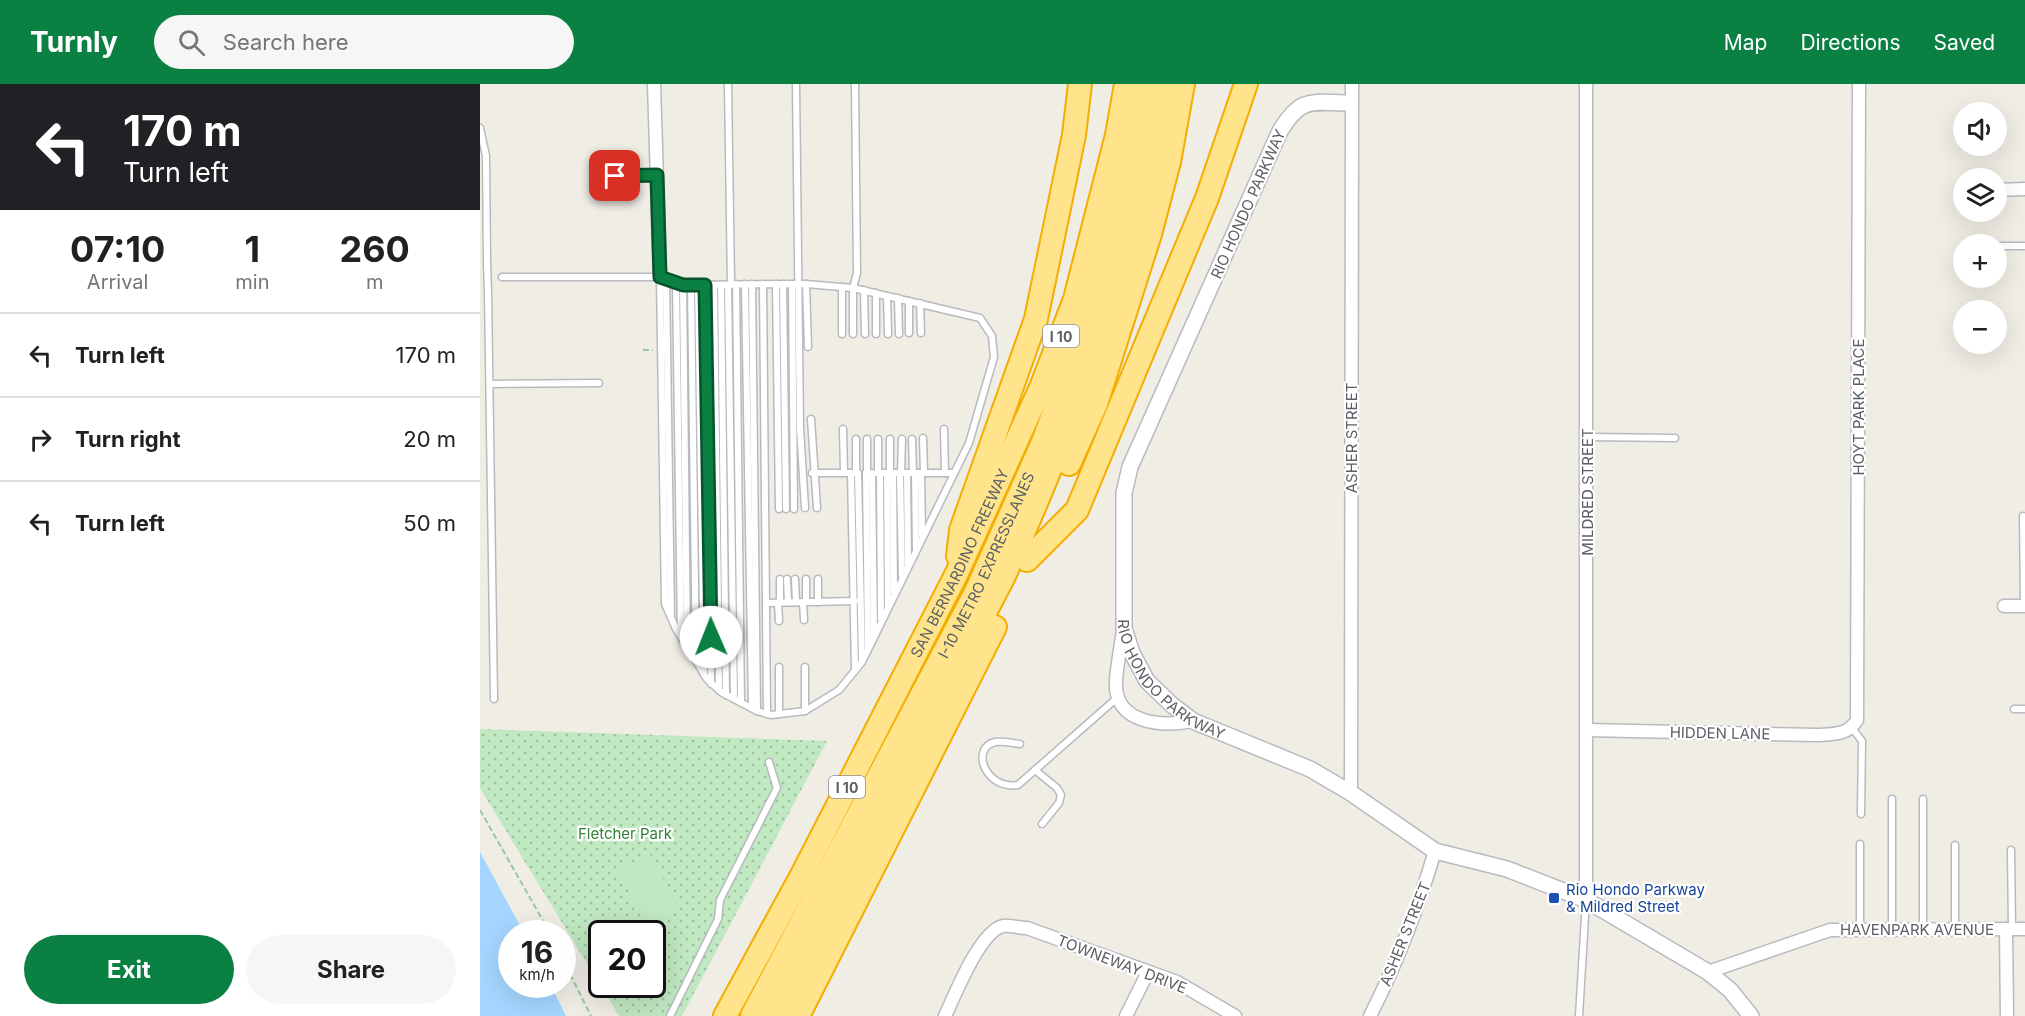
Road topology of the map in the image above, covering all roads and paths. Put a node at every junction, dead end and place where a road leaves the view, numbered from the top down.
1 (654, 84) edge
2 (728, 84) edge
3 (796, 84) edge
4 (855, 84) edge
5 (1080, 84) edge
6 (1126, 84) edge
7 (1146, 84) edge
8 (1166, 84) edge
9 (1183, 84) edge
10 (1246, 84) edge
11 (1352, 84) edge
12 (1586, 84) edge
13 (1858, 84) edge
14 (1350, 103) junction
15 (480, 131) edge
16 (615, 152) dead end
17 (631, 153) dead end
18 (657, 175) junction
19 (615, 176) dead end
20 (2025, 189) edge
21 (2007, 190) edge
22 (2007, 246) edge
23 (2025, 246) edge
24 (502, 277) dead end
25 (663, 278) junction
26 (676, 283) junction
27 (748, 284) junction
28 (763, 284) junction
29 (779, 284) junction
30 (799, 284) junction
31 (683, 285) junction
32 (698, 285) junction
33 (726, 285) junction
34 (842, 287) junction
35 (853, 288) junction
36 (864, 290) junction
37 (876, 293) junction
38 (887, 296) junction
39 (898, 298) junction
40 (909, 301) junction
41 (920, 303) junction
42 (909, 333) dead end
43 (921, 333) dead end
44 (842, 334) dead end
45 (853, 334) dead end
46 (865, 334) dead end
47 (876, 334) dead end
48 (888, 334) dead end
49 (899, 334) dead end
50 (808, 347) dead end
51 (599, 383) dead end
52 (489, 384) junction
53 (811, 419) dead end
54 (843, 429) dead end
55 (944, 429) dead end
56 (1587, 437) junction
57 (923, 438) dead end
58 (1675, 438) dead end
59 (856, 439) dead end
60 (867, 439) dead end
61 (878, 439) dead end
62 (890, 439) dead end
63 (902, 439) dead end
64 (912, 439) dead end
65 (812, 473) junction
66 (852, 473) junction
67 (894, 473) junction
68 (945, 473) junction
69 (954, 473) junction
70 (805, 508) dead end
71 (817, 508) dead end
72 (778, 509) dead end
73 (786, 509) dead end
74 (794, 509) dead end
75 (2023, 516) dead end
76 (922, 539) junction
77 (916, 551) junction
78 (1027, 560) junction
79 (908, 567) junction
80 (956, 575) junction
81 (784, 579) dead end
82 (795, 579) dead end
83 (806, 579) dead end
84 (818, 579) dead end
85 (902, 580) junction
86 (876, 600) junction
87 (782, 602) junction
88 (796, 602) junction
89 (805, 602) junction
90 (818, 602) junction
91 (766, 603) junction
92 (2004, 606) dead end
93 (2024, 606) edge
94 (804, 620) dead end
95 (778, 621) dead end
96 (881, 622) junction
97 (1124, 628) junction
98 (874, 636) junction
99 (681, 637) junction
100 (687, 648) junction
101 (868, 650) junction
102 (696, 662) junction
103 (862, 662) junction
104 (805, 667) dead end
105 (779, 668) dead end
106 (855, 672) junction
107 (704, 675) junction
108 (711, 684) junction
109 (719, 690) junction
110 (726, 695) junction
111 (1117, 698) junction
112 (494, 699) dead end
113 (734, 699) junction
114 (741, 703) junction
115 (2025, 709) edge
116 (754, 710) junction
117 (2014, 710) dead end
118 (805, 711) junction
119 (767, 714) junction
120 (780, 714) junction
121 (1193, 721) junction
122 (1852, 729) junction
123 (1587, 730) junction
124 (1020, 744) dead end
125 (769, 762) dead end
126 (1035, 770) junction
127 (1351, 793) junction
128 (1892, 799) dead end
129 (1923, 799) dead end
130 (480, 810) edge
131 (1861, 814) dead end
132 (1042, 824) dead end
133 (1860, 844) dead end
134 (1955, 845) dead end
135 (2011, 850) dead end
136 (1435, 851) junction
137 (1586, 900) junction
138 (543, 920) edge
139 (1860, 929) junction
140 (1892, 929) junction
141 (1923, 929) junction
142 (1955, 929) junction
143 (2009, 929) junction
144 (2025, 929) edge
145 (1148, 972) junction
146 (1708, 972) junction
147 (576, 986) edge
148 (730, 1010) edge
149 (591, 1016) edge
150 (670, 1016) edge
151 (752, 1016) edge
152 (774, 1016) edge
153 (798, 1016) edge
154 (945, 1016) edge
155 (1126, 1016) edge
156 (1235, 1016) edge
157 (1370, 1016) edge
158 (1579, 1016) edge
159 (1751, 1016) edge
160 (2007, 1016) edge

1 - 18 street
2 - 33 lane
3 - 30 lane
4 - 35 lane
5 - 80 highway
6 - 80 highway, SAN BERNARDINO FREEWAY / I 10
7 - 151 highway, I-10 METRO EXPRESSLANES
8 - 152 highway, I-10 METRO EXPRESSLANES
9 - 78 highway
10 - 78 highway
11 - 14 street, ASHER STREET
12 - 56 street, MILDRED STREET
13 - 122 street, HOYT PARK PLACE
14 - 97 street, RIO HONDO PARKWAY
14 - 127 street, ASHER STREET
15 - 52 lane, bridge
16 - 17 path
18 - 19 lane
18 - 25 street
20 - 21 street
22 - 23 lane
24 - 25 lane
25 - 26 lane
25 - 99 lane
26 - 31 lane
26 - 99 lane
27 - 28 lane
27 - 33 lane
27 - 116 lane
28 - 29 lane
28 - 91 lane
29 - 30 lane
29 - 72 lane
29 - 73 lane
30 - 34 lane
30 - 50 lane
30 - 70 lane
30 - 74 lane
31 - 32 lane
31 - 100 lane
32 - 33 lane
32 - 102 lane
32 - 107 lane
32 - 108 lane
33 - 109 lane
33 - 110 lane
33 - 113 lane
33 - 114 lane
34 - 35 lane
34 - 44 lane
35 - 36 lane
35 - 45 lane
36 - 37 lane
36 - 46 lane
37 - 38 lane
37 - 47 lane
38 - 39 lane
38 - 48 lane
39 - 40 lane
39 - 49 lane
40 - 41 lane
40 - 42 lane
41 - 43 lane
41 - 69 lane
51 - 52 lane
52 - 112 lane
53 - 65 lane
54 - 66 lane
55 - 68 lane
56 - 58 lane
56 - 123 street, MILDRED STREET
57 - 67 lane
59 - 66 lane
60 - 67 lane
61 - 67 lane
62 - 67 lane
63 - 67 lane
64 - 67 lane
65 - 66 lane
65 - 71 lane
66 - 67 lane
66 - 86 lane
67 - 68 lane
67 - 76 lane
67 - 77 lane
67 - 79 lane
67 - 85 lane
67 - 86 lane
67 - 86 lane
67 - 86 lane
68 - 69 lane
69 - 76 lane
75 - 93 lane
76 - 77 lane
77 - 79 lane
78 - 153 highway
79 - 85 lane
80 - 148 highway, SAN BERNARDINO FREEWAY / I 10
81 - 87 lane
82 - 88 lane
83 - 89 lane
84 - 90 lane
85 - 86 lane
86 - 90 lane
86 - 96 lane
86 - 96 lane
86 - 98 lane
86 - 101 lane
86 - 103 lane
86 - 106 lane
87 - 88 lane
87 - 91 lane
87 - 95 lane
88 - 89 lane
89 - 90 lane
89 - 94 lane
91 - 119 lane
92 - 93 street
96 - 98 lane
97 - 111 street
97 - 121 street, RIO HONDO PARKWAY
98 - 101 lane
99 - 100 lane
100 - 102 lane
101 - 103 lane
102 - 107 lane
103 - 106 lane
104 - 118 lane
105 - 120 lane
106 - 118 lane
107 - 108 lane
108 - 109 lane
109 - 110 lane
110 - 113 lane
111 - 121 street
111 - 126 lane
113 - 114 lane
114 - 116 lane
115 - 117 lane
116 - 119 lane
118 - 120 lane
119 - 120 lane
121 - 127 street, RIO HONDO PARKWAY
122 - 123 street, HIDDEN LANE
122 - 131 lane
123 - 137 street, MILDRED STREET
124 - 126 lane
125 - 150 lane
126 - 132 lane
127 - 136 street, RIO HONDO PARKWAY
128 - 140 lane
129 - 141 lane
130 - 138 path
133 - 139 lane
134 - 142 lane
135 - 143 lane
136 - 137 street, RIO HONDO PARKWAY
136 - 157 street, ASHER STREET
137 - 146 street, RIO HONDO PARKWAY
137 - 158 lane
139 - 140 street, HAVENPARK AVENUE
139 - 146 street, HAVENPARK AVENUE
140 - 141 street, HAVENPARK AVENUE
141 - 142 street, HAVENPARK AVENUE
142 - 143 street, HAVENPARK AVENUE
143 - 144 street, HAVENPARK AVENUE
143 - 160 street
145 - 154 street, TOWNEWAY DRIVE
145 - 155 street
145 - 156 street, TOWNEWAY DRIVE
146 - 159 street, RIO HONDO PARKWAY
147 - 149 path

